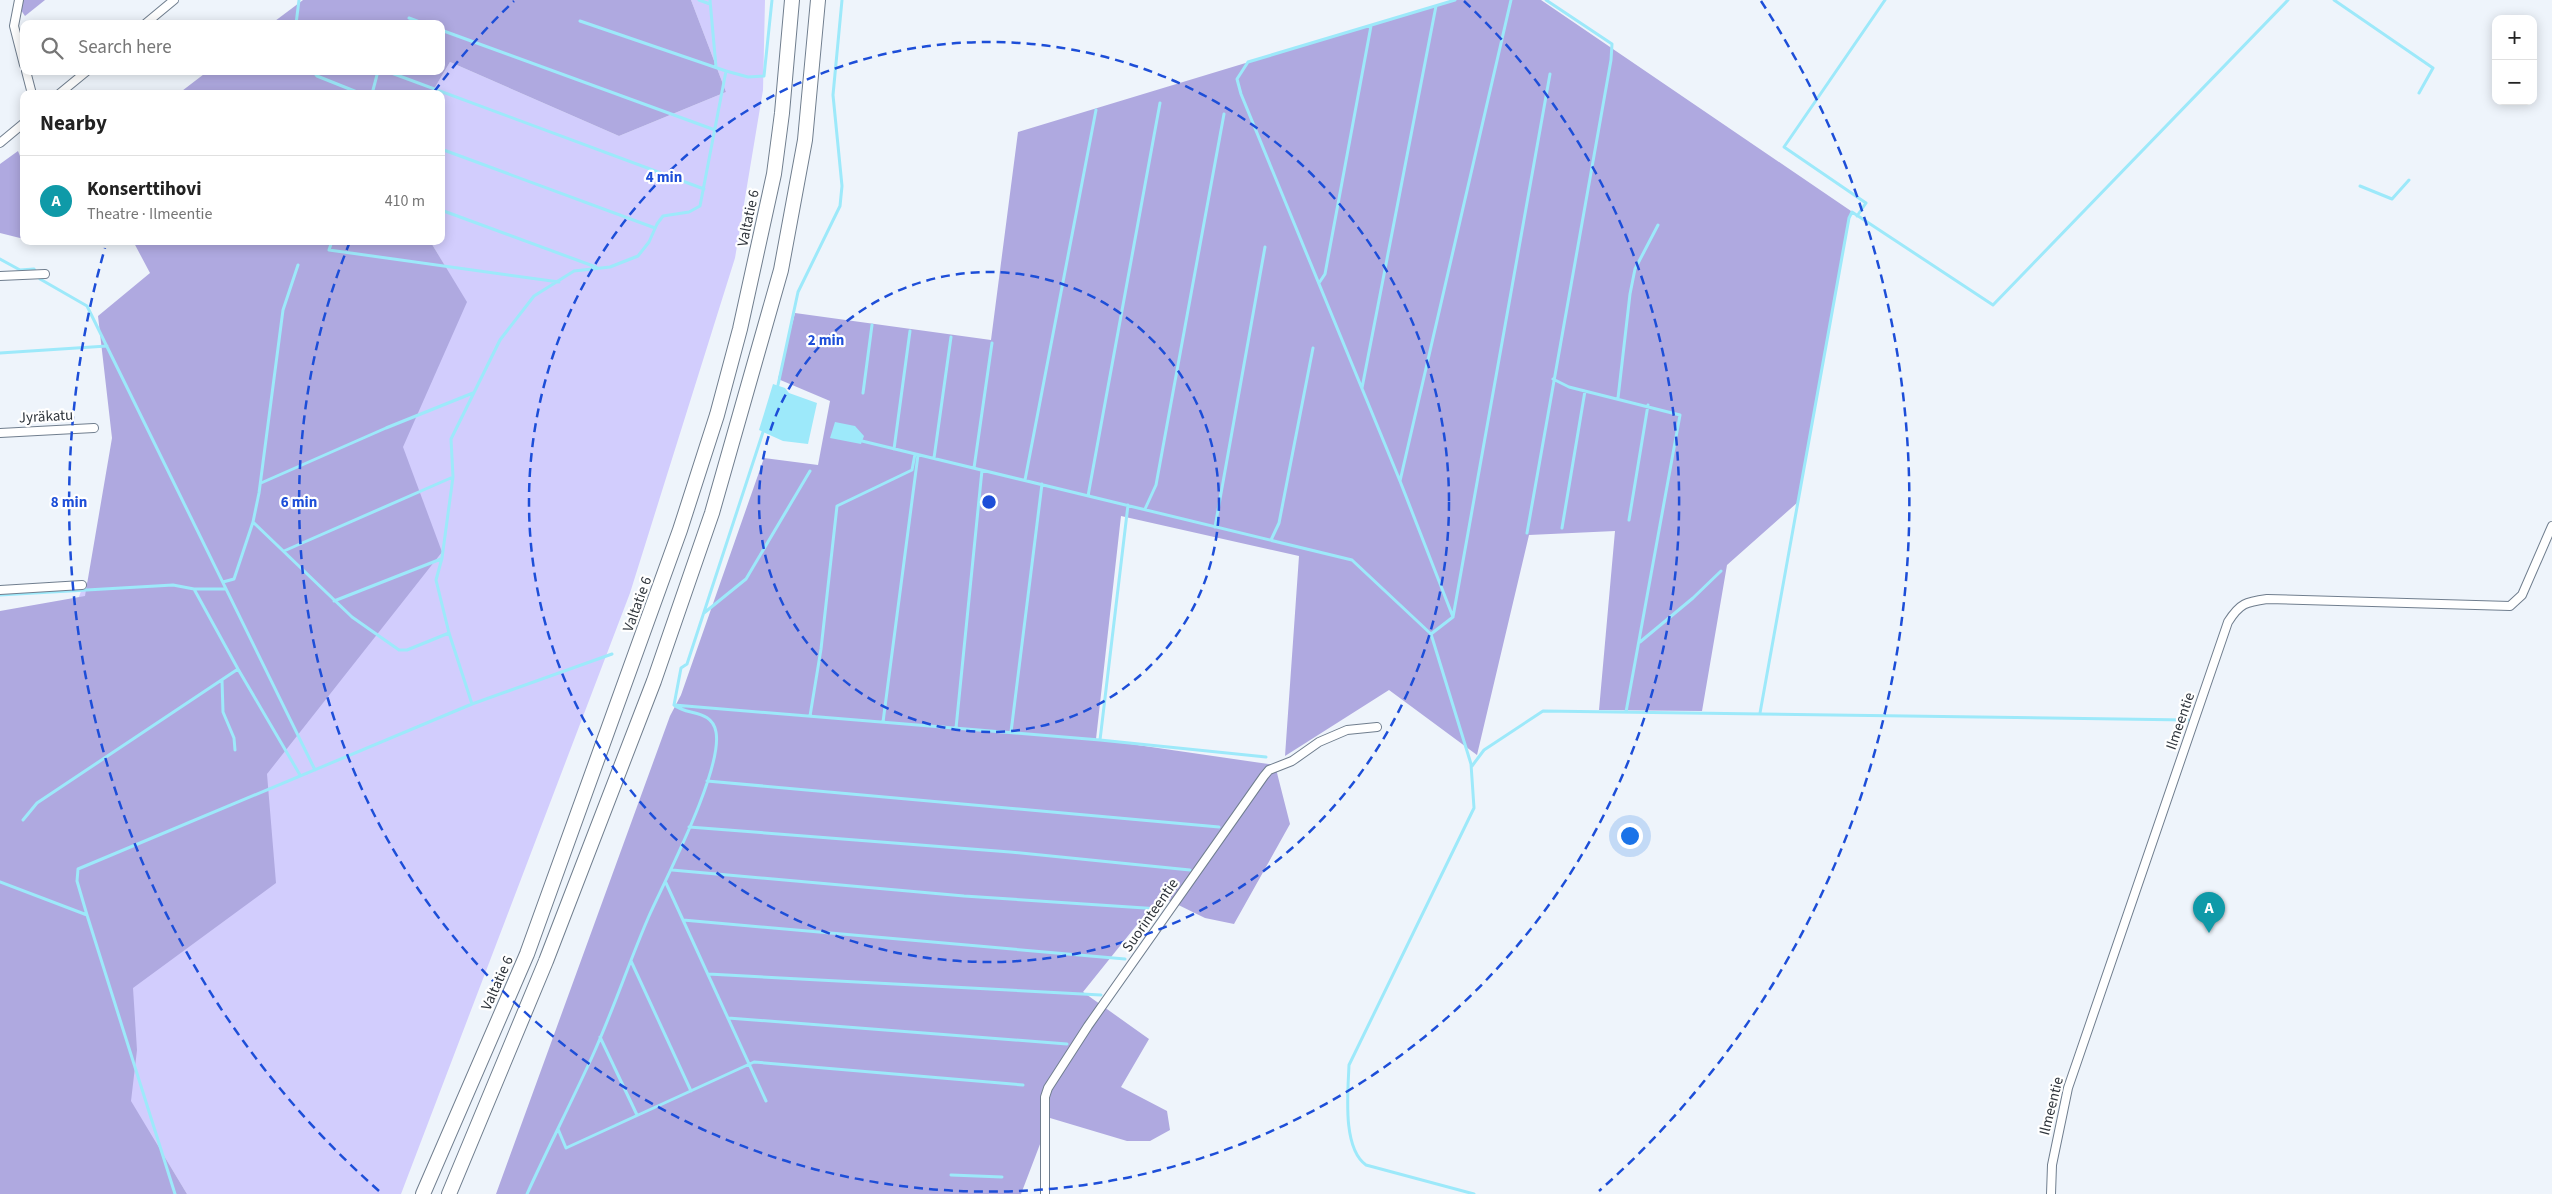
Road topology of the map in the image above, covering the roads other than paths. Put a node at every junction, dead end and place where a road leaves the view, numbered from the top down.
1 (19, 0) edge
2 (174, 0) edge
3 (792, 0) edge
4 (818, 0) edge
5 (150, 20) edge
6 (20, 49) edge
7 (27, 75) edge
8 (82, 75) edge
9 (31, 90) edge
10 (64, 90) edge
11 (20, 126) edge
12 (0, 143) edge
13 (45, 274) dead end
14 (0, 276) edge
15 (94, 428) dead end
16 (0, 433) edge
17 (2552, 526) edge
18 (82, 585) dead end
19 (0, 590) edge
20 (1377, 727) dead end
21 (423, 1194) edge
22 (449, 1194) edge
23 (1045, 1194) edge
24 (2051, 1194) edge

1 - 6 street
2 - 5 street
3 - 21 highway, Valtatie 6
4 - 22 highway
7 - 9 street
8 - 10 street
11 - 12 street
13 - 14 street
15 - 16 street, Jyräkatu
17 - 24 street, Ilmeentie
18 - 19 street
20 - 23 street, Suorinteentie

